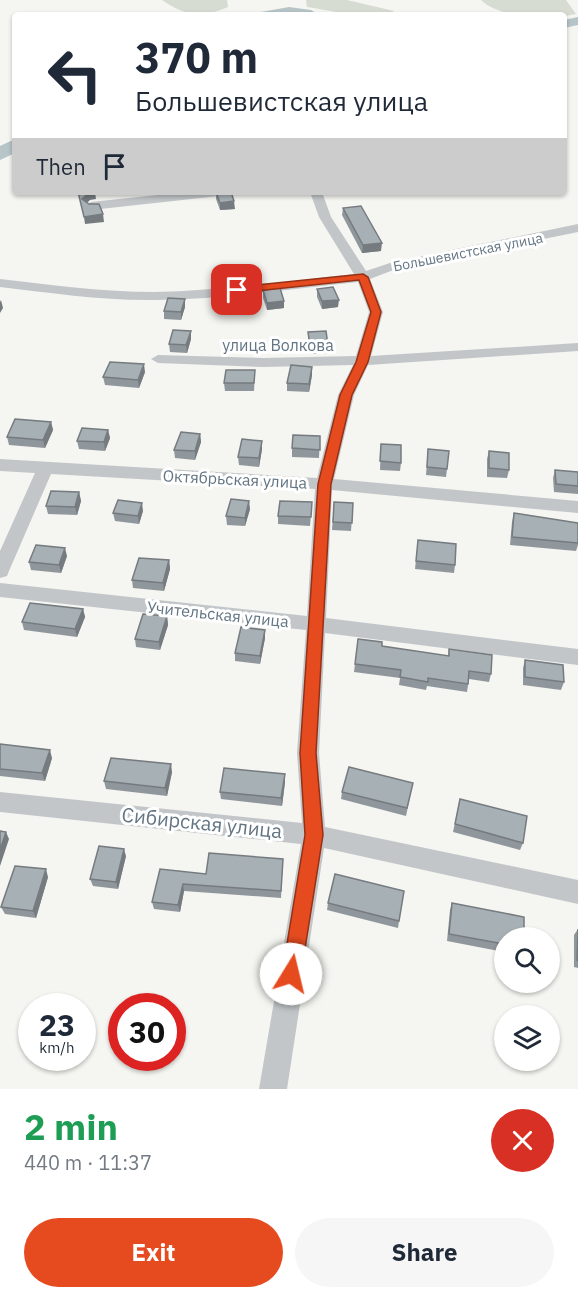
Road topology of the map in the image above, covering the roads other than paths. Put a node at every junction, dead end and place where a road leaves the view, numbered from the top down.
1 (192, 195) edge
2 (316, 195) edge
3 (91, 206) edge
4 (578, 228) edge
5 (363, 277) junction
6 (0, 283) edge
7 (578, 347) edge
8 (158, 359) dead end
9 (362, 362) junction
10 (0, 465) edge
11 (46, 467) junction
12 (324, 484) junction
13 (578, 507) edge
14 (0, 571) edge
15 (0, 590) edge
16 (315, 624) junction
17 (578, 657) edge
18 (0, 802) edge
19 (314, 835) junction
20 (578, 892) edge
21 (273, 1089) edge

1 - 3 street
2 - 5 street
4 - 5 street, Большевистская улица
5 - 6 street, Большевистская улица
5 - 9 street
7 - 9 street, улица Волкова
8 - 9 street, улица Волкова
9 - 12 street
10 - 11 street, Октябрьская улица
11 - 12 street, Октябрьская улица
11 - 14 street
12 - 13 street, Октябрьская улица
12 - 16 street
15 - 16 street, Учительская улица
16 - 17 street, Учительская улица
16 - 19 street
18 - 19 street, Сибирская улица
19 - 20 street, Сибирская улица
19 - 21 street

